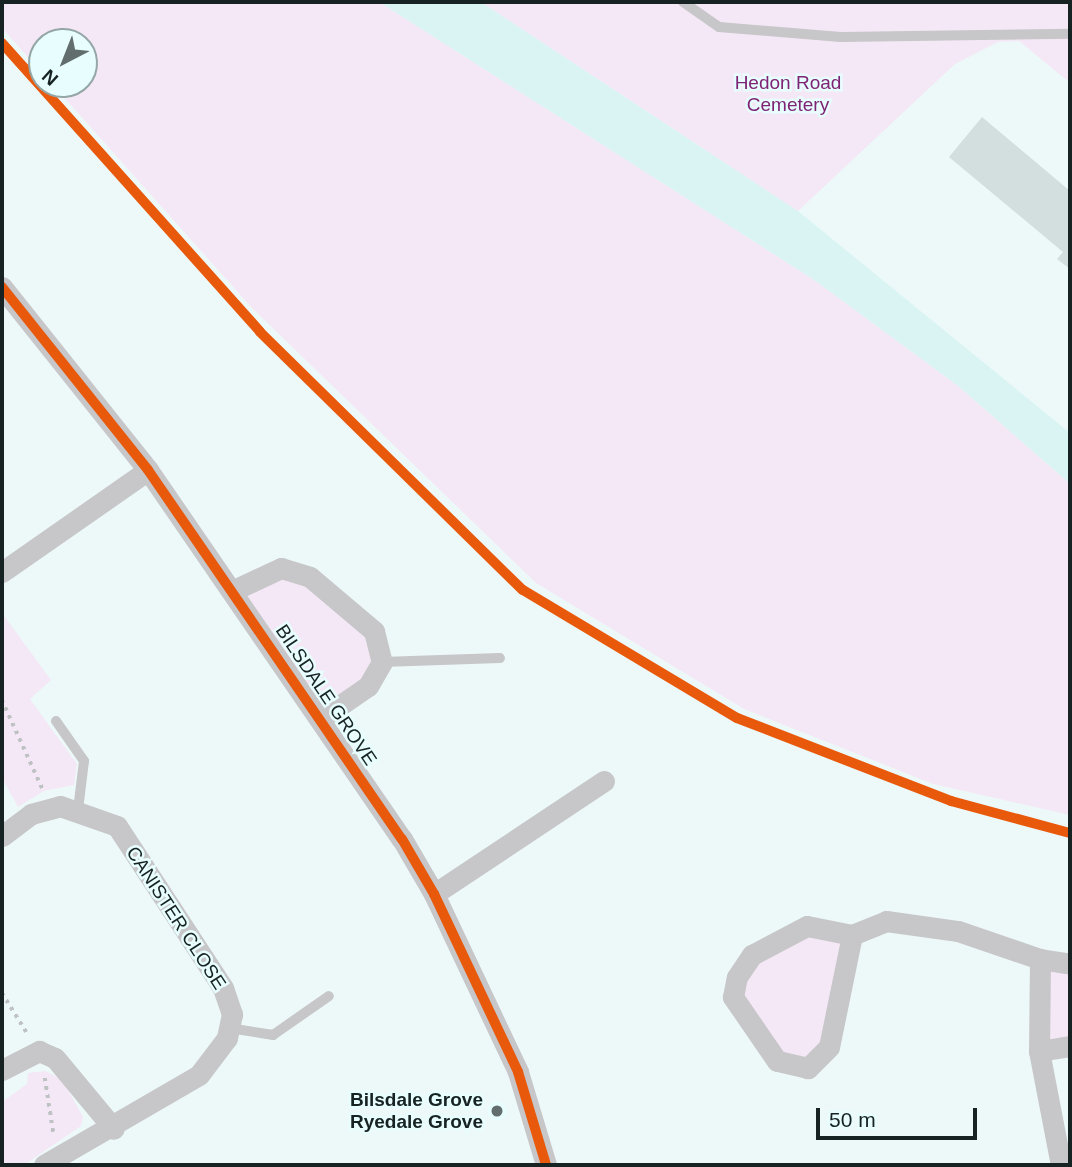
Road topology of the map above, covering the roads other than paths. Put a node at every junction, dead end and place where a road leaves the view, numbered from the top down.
1 (683, 2) edge
2 (1070, 34) edge
3 (2, 287) edge
4 (148, 470) junction
5 (2, 572) edge
6 (234, 590) junction
7 (500, 658) dead end
8 (382, 662) junction
9 (322, 718) junction
10 (56, 721) dead end
11 (604, 781) dead end
12 (78, 810) junction
13 (2, 836) edge
14 (434, 894) junction
15 (852, 935) junction
16 (1040, 959) junction
17 (1070, 964) edge
18 (329, 996) dead end
19 (229, 1028) junction
20 (1070, 1046) edge
21 (1039, 1051) junction
22 (2, 1070) edge
23 (114, 1129) junction
24 (540, 1163) edge
25 (44, 1165) edge
26 (1061, 1165) edge

1 - 2 lane
3 - 4 street, BILSDALE GROVE
4 - 5 street
4 - 6 street, BILSDALE GROVE
6 - 8 street
6 - 9 street, BILSDALE GROVE
7 - 8 lane
8 - 9 street, BILSDALE GROVE
9 - 14 street, BILSDALE GROVE
10 - 12 lane
11 - 14 street
12 - 13 street, CANISTER CLOSE
12 - 19 street, CANISTER CLOSE
14 - 24 street, BILSDALE GROVE
15 - 15 street
15 - 16 street
16 - 17 street
16 - 21 street
18 - 19 lane
19 - 23 street
20 - 21 street
21 - 26 street
22 - 23 street
23 - 25 street

